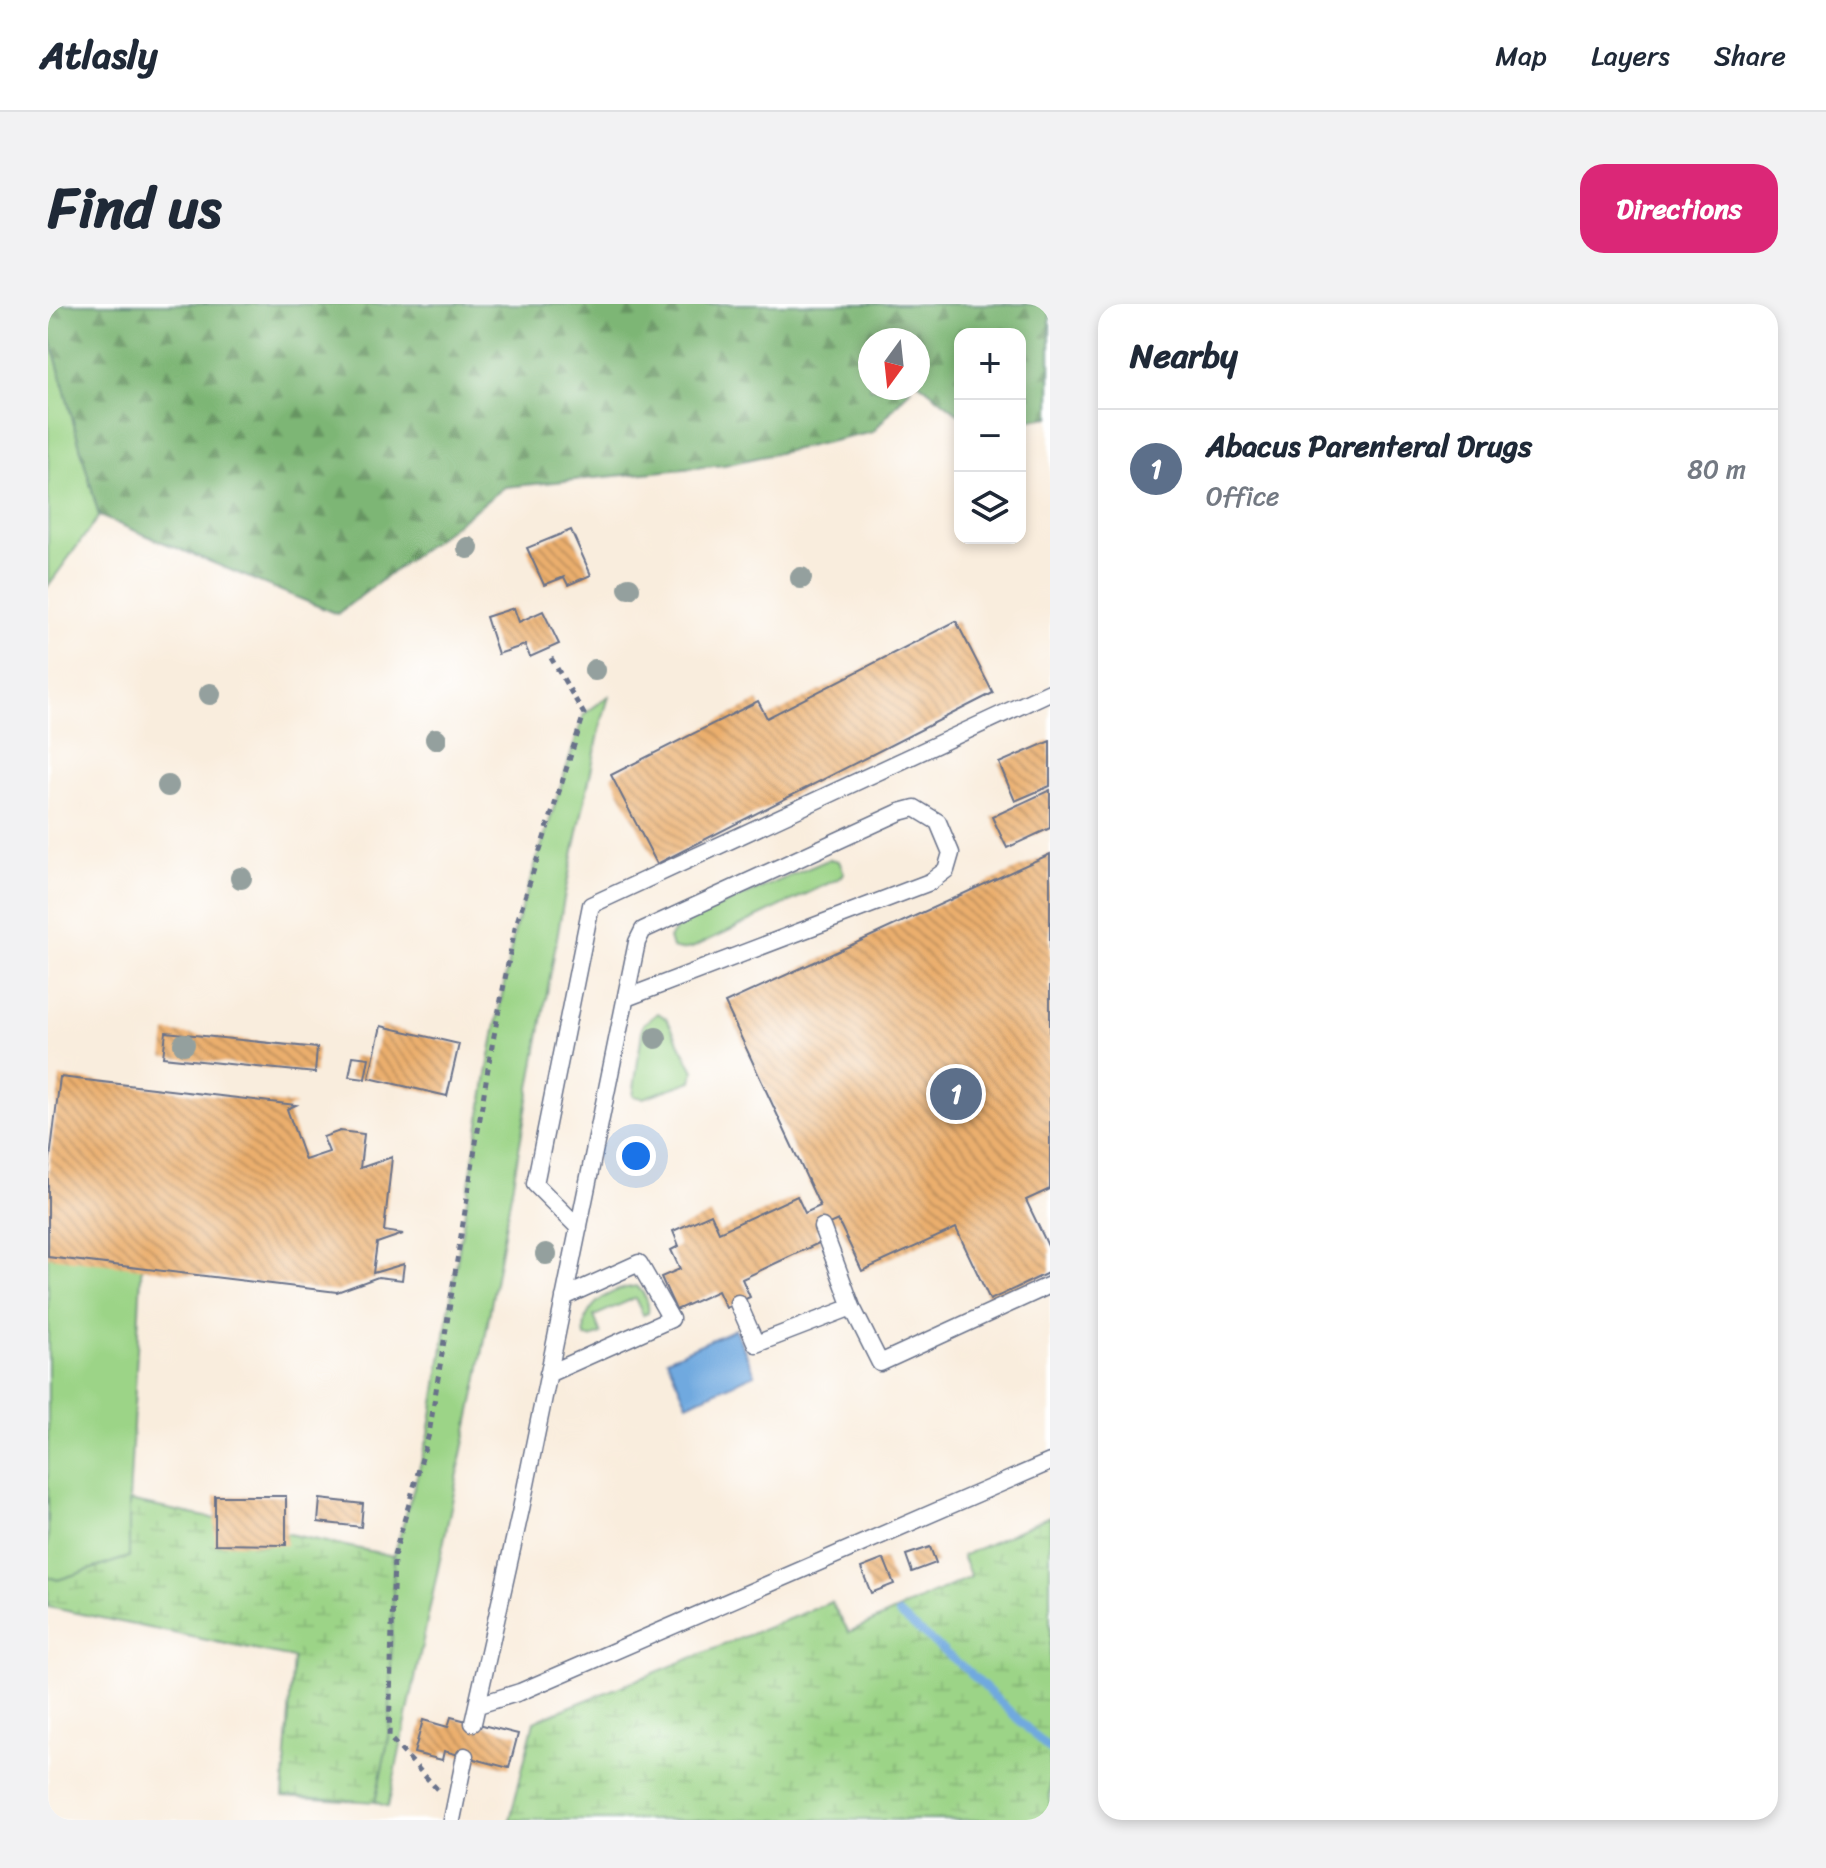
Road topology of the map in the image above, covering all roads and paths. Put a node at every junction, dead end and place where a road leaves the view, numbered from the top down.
1 (551, 658) dead end
2 (1050, 692) edge
3 (626, 998) junction
4 (822, 1227) dead end
5 (579, 1228) junction
6 (1050, 1285) edge
7 (564, 1297) junction
8 (738, 1303) dead end
9 (852, 1307) junction
10 (548, 1374) junction
11 (1050, 1462) edge
12 (478, 1705) junction
13 (473, 1723) dead end
14 (465, 1756) dead end
15 (453, 1814) edge

1 - 15 path
2 - 5 lane
3 - 3 lane
3 - 5 lane
4 - 9 lane
5 - 7 lane
6 - 9 lane
7 - 10 lane
7 - 10 lane
8 - 9 lane
10 - 12 lane
11 - 12 lane
12 - 13 lane
14 - 15 lane

